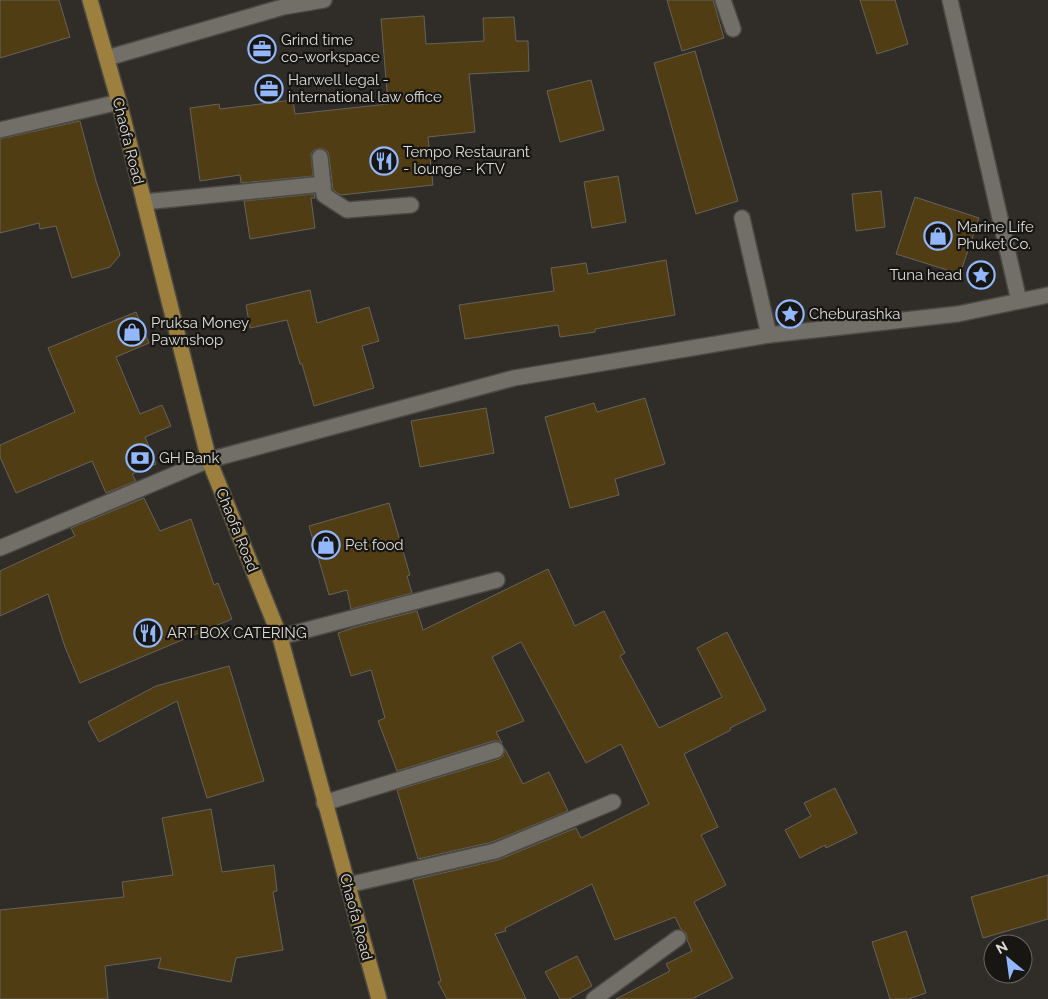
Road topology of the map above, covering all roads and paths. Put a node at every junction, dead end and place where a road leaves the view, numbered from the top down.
1 (90, 0) edge
2 (324, 0) edge
3 (723, 0) edge
4 (950, 0) edge
5 (733, 29) dead end
6 (107, 58) junction
7 (118, 102) junction
8 (0, 130) edge
9 (320, 157) dead end
10 (323, 184) junction
11 (144, 202) junction
12 (411, 205) dead end
13 (742, 218) dead end
14 (1048, 295) edge
15 (1019, 301) junction
16 (769, 335) junction
17 (208, 460) junction
18 (0, 548) edge
19 (497, 580) dead end
20 (280, 637) junction
21 (496, 750) dead end
22 (613, 802) dead end
23 (324, 803) junction
24 (348, 885) junction
25 (678, 938) dead end
26 (379, 999) edge
27 (594, 999) edge

1 - 6 main road, Chaofa Road
2 - 6 street
3 - 5 street
4 - 15 street
6 - 7 main road, Chaofa Road
7 - 8 street
7 - 11 main road, Chaofa Road
9 - 10 street
10 - 11 street
10 - 12 street
11 - 17 main road, Chaofa Road
13 - 16 street
14 - 15 street
15 - 16 street
16 - 17 street
17 - 18 street
17 - 20 main road, Chaofa Road
19 - 20 street
20 - 23 main road, Chaofa Road
21 - 23 street
22 - 24 street
23 - 24 main road, Chaofa Road
24 - 26 main road, Chaofa Road
25 - 27 street

